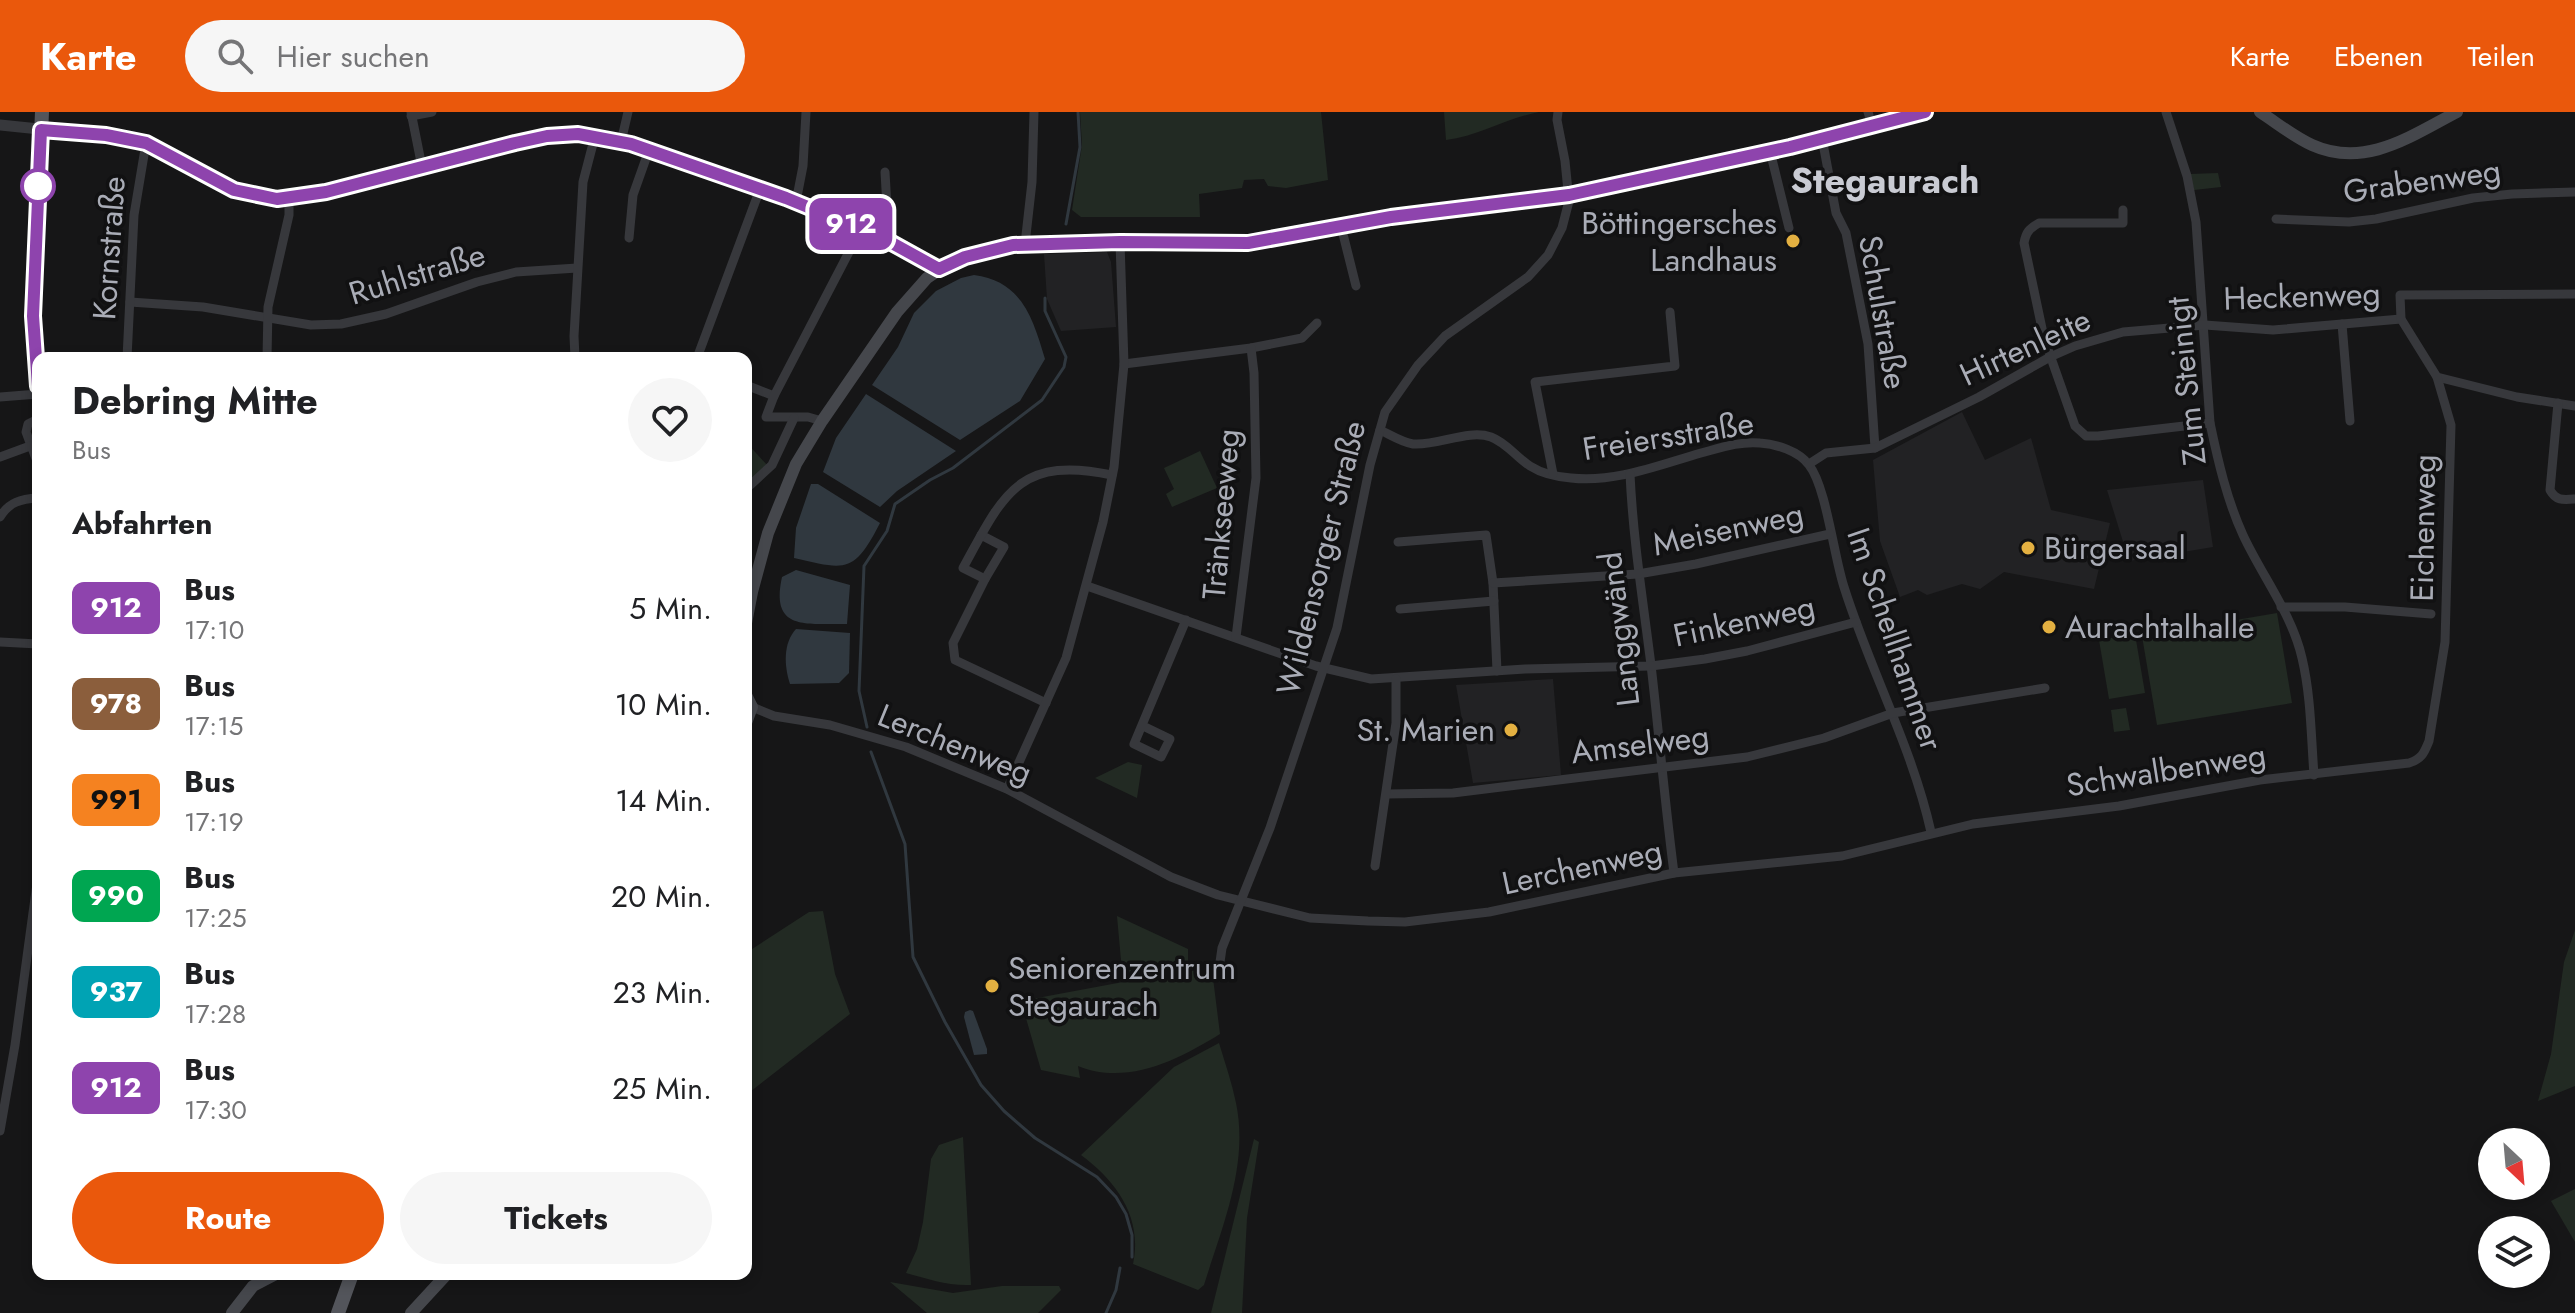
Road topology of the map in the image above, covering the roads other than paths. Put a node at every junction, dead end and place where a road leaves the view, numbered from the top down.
1 (42, 112) edge
2 (432, 112) edge
3 (628, 112) edge
4 (806, 112) edge
5 (1034, 112) edge
6 (1558, 112) edge
7 (1925, 112) edge
8 (2166, 112) edge
9 (2260, 112) edge
10 (2457, 112) edge
11 (411, 114) edge
12 (1870, 119) edge
13 (0, 125) edge
14 (41, 130) junction
15 (595, 136) junction
16 (1822, 138) junction
17 (621, 142) junction
18 (146, 143) junction
19 (649, 150) junction
20 (1770, 151) junction
21 (422, 167) junction
22 (885, 172) dead end
23 (760, 189) junction
24 (2575, 192) edge
25 (1569, 195) junction
26 (283, 199) junction
27 (796, 202) junction
28 (2123, 210) dead end
29 (2276, 219) dead end
30 (1341, 226) junction
31 (1789, 228) dead end
32 (861, 229) junction
33 (881, 237) junction
34 (629, 238) dead end
35 (1120, 242) junction
36 (1025, 244) junction
37 (577, 268) junction
38 (939, 269) junction
39 (1356, 286) dead end
40 (2575, 294) edge
41 (130, 302) junction
42 (1670, 312) dead end
43 (266, 318) junction
44 (2401, 319) junction
45 (1317, 323) dead end
46 (2342, 324) junction
47 (2205, 325) junction
48 (1251, 348) junction
49 (36, 352) edge
50 (127, 352) edge
51 (267, 352) edge
52 (575, 352) edge
53 (699, 352) edge
54 (2050, 357) junction
55 (1124, 364) junction
56 (2437, 377) junction
57 (752, 387) edge
58 (32, 394) edge
59 (774, 396) junction
60 (0, 397) edge
61 (2558, 403) junction
62 (2575, 406) edge
63 (794, 418) junction
64 (822, 421) junction
65 (2350, 421) dead end
66 (32, 422) edge
67 (2210, 423) junction
68 (1380, 430) junction
69 (30, 446) junction
70 (1875, 448) junction
71 (32, 450) edge
72 (0, 457) edge
73 (1809, 464) junction
74 (1553, 474) junction
75 (1630, 474) junction
76 (1112, 475) junction
77 (752, 483) edge
78 (32, 498) edge
79 (2575, 499) edge
80 (0, 517) edge
81 (1830, 534) junction
82 (981, 535) junction
83 (1398, 542) dead end
84 (1638, 574) junction
85 (985, 579) junction
86 (1493, 583) junction
87 (1087, 586) junction
88 (752, 592) edge
89 (1494, 601) junction
90 (2281, 607) junction
91 (1400, 609) dead end
92 (2431, 614) dead end
93 (1186, 620) junction
94 (1856, 622) junction
95 (1236, 637) junction
96 (0, 642) edge
97 (32, 644) edge
98 (1651, 666) junction
99 (1323, 668) junction
100 (1497, 671) junction
101 (1396, 679) junction
102 (2045, 688) dead end
103 (1046, 703) junction
104 (752, 712) edge
105 (1893, 713) junction
106 (1143, 726) dead end
107 (2409, 763) joint
108 (1660, 768) junction
109 (2314, 775) junction
110 (1007, 789) junction
111 (1387, 794) junction
112 (1931, 832) junction
113 (1375, 866) dead end
114 (1674, 873) junction
115 (1241, 902) junction
116 (32, 922) edge
117 (1219, 969) dead end
118 (0, 1131) edge
119 (264, 1280) edge
120 (350, 1280) edge
121 (441, 1280) edge
122 (232, 1313) edge
123 (338, 1313) edge
124 (411, 1313) edge

1 - 14 main road
2 - 11 street
3 - 17 street
4 - 27 street
5 - 36 street
6 - 25 street
7 - 12 main road
8 - 47 street, Zum Steinigt
9 - 10 main road
11 - 21 street
12 - 16 main road
13 - 14 street
14 - 18 street
14 - 49 main road
15 - 17 street
15 - 21 street
15 - 37 street
16 - 20 main road
16 - 70 street, Schulstraße
17 - 19 street
18 - 26 street
18 - 41 street, Kornstraße
19 - 23 street
19 - 34 street
20 - 25 main road
20 - 31 street
21 - 26 street
22 - 33 street
23 - 27 street
23 - 53 street
24 - 29 street, Grabenweg
25 - 30 main road
25 - 68 street, Wildensorger Straße
26 - 43 street
27 - 32 street
28 - 54 street
30 - 35 main road
30 - 39 street
32 - 33 street
32 - 59 street
33 - 38 street
35 - 36 main road
35 - 55 street
36 - 38 main road
37 - 43 street, Ruhlstraße
37 - 52 street
38 - 64 main road
40 - 44 street, Eichenweg
41 - 43 street, Ruhlstraße
41 - 50 street, Kornstraße
42 - 74 street
43 - 51 street
44 - 46 street, Heckenweg
44 - 56 street, Eichenweg
45 - 48 street
46 - 47 street, Heckenweg
46 - 65 street
47 - 54 street, Hirtenleite
47 - 67 street, Zum Steinigt
48 - 55 street
48 - 95 street, Tränkseeweg
54 - 67 street
54 - 70 street, Hirtenleite
55 - 76 street
56 - 61 street
56 - 107 street, Eichenweg
57 - 59 street
58 - 60 street
59 - 63 street
61 - 62 street
61 - 79 street
63 - 64 street
63 - 77 street
64 - 88 main road
66 - 69 street
67 - 90 street, Zum Steinigt
68 - 74 street, Freiersstraße
68 - 99 street, Wildensorger Straße
69 - 71 street
69 - 72 street
70 - 73 street
73 - 75 street, Freiersstraße
73 - 81 street, Im Schellhammer
74 - 75 street, Freiersstraße
75 - 84 street, Langgwänd
76 - 82 street
76 - 87 street
78 - 80 street
81 - 84 street, Meisenweg
81 - 94 street, Im Schellhammer
82 - 85 street
82 - 85 street
83 - 86 street
84 - 86 street, Meisenweg
84 - 98 street, Langgwänd
85 - 103 street
86 - 89 street
87 - 93 street, Finkenweg
87 - 103 street
89 - 91 street
89 - 100 street
90 - 92 street
90 - 109 street, Zum Steinigt
93 - 95 street, Finkenweg
93 - 106 street
94 - 98 street, Finkenweg
94 - 105 street, Im Schellhammer
95 - 99 street, Finkenweg
96 - 97 street
98 - 100 street, Finkenweg
98 - 108 street, Langgwänd
99 - 101 street, Finkenweg
99 - 115 street, Wildensorger Straße
100 - 101 street, Finkenweg
101 - 111 street
102 - 105 street, Amselweg
103 - 110 street
104 - 110 street, Lerchenweg
105 - 108 street, Amselweg
105 - 112 street, Im Schellhammer
107 - 109 street, Schwalbenweg
108 - 111 street, Amselweg
108 - 114 street, Langgwänd
109 - 112 street, Schwalbenweg
110 - 115 street, Lerchenweg
111 - 113 street
112 - 114 street, Lerchenweg
114 - 115 street, Lerchenweg
115 - 117 street
116 - 118 street
119 - 122 main road
120 - 123 main road
121 - 124 main road

